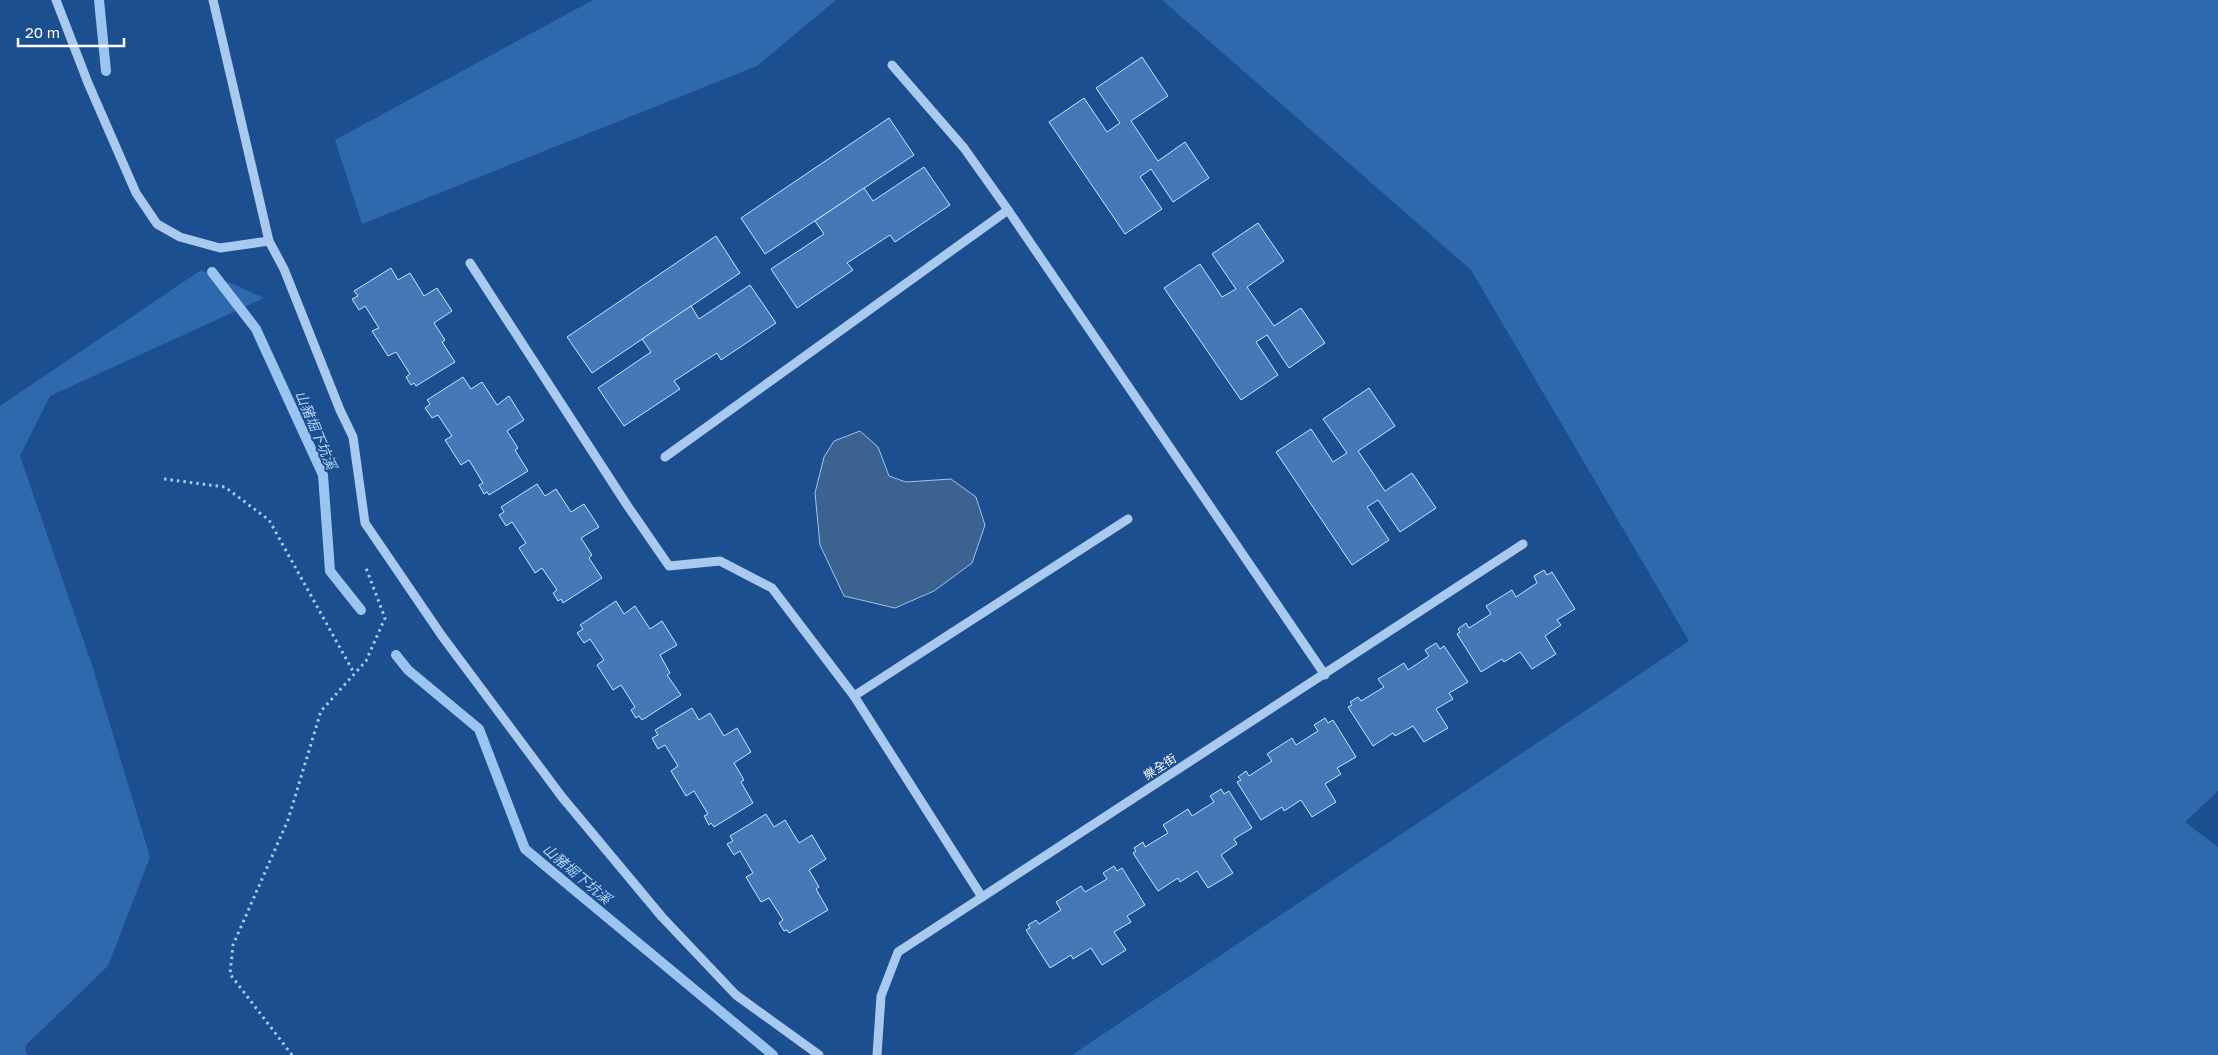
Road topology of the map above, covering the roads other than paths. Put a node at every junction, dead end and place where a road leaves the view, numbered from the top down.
1 (56, 0) edge
2 (213, 0) edge
3 (892, 65) dead end
4 (1008, 210) junction
5 (269, 241) junction
6 (470, 263) dead end
7 (665, 457) dead end
8 (1128, 518) dead end
9 (1523, 544) dead end
10 (1325, 675) junction
11 (854, 696) junction
12 (982, 898) junction
13 (819, 1055) edge
14 (877, 1055) edge

1 - 5 street
2 - 5 street
3 - 4 street
4 - 7 street
4 - 10 street
5 - 13 street
6 - 11 street
8 - 11 street
9 - 10 street, 樂全街
10 - 12 street, 樂全街
11 - 12 street
12 - 14 street, 樂全街

